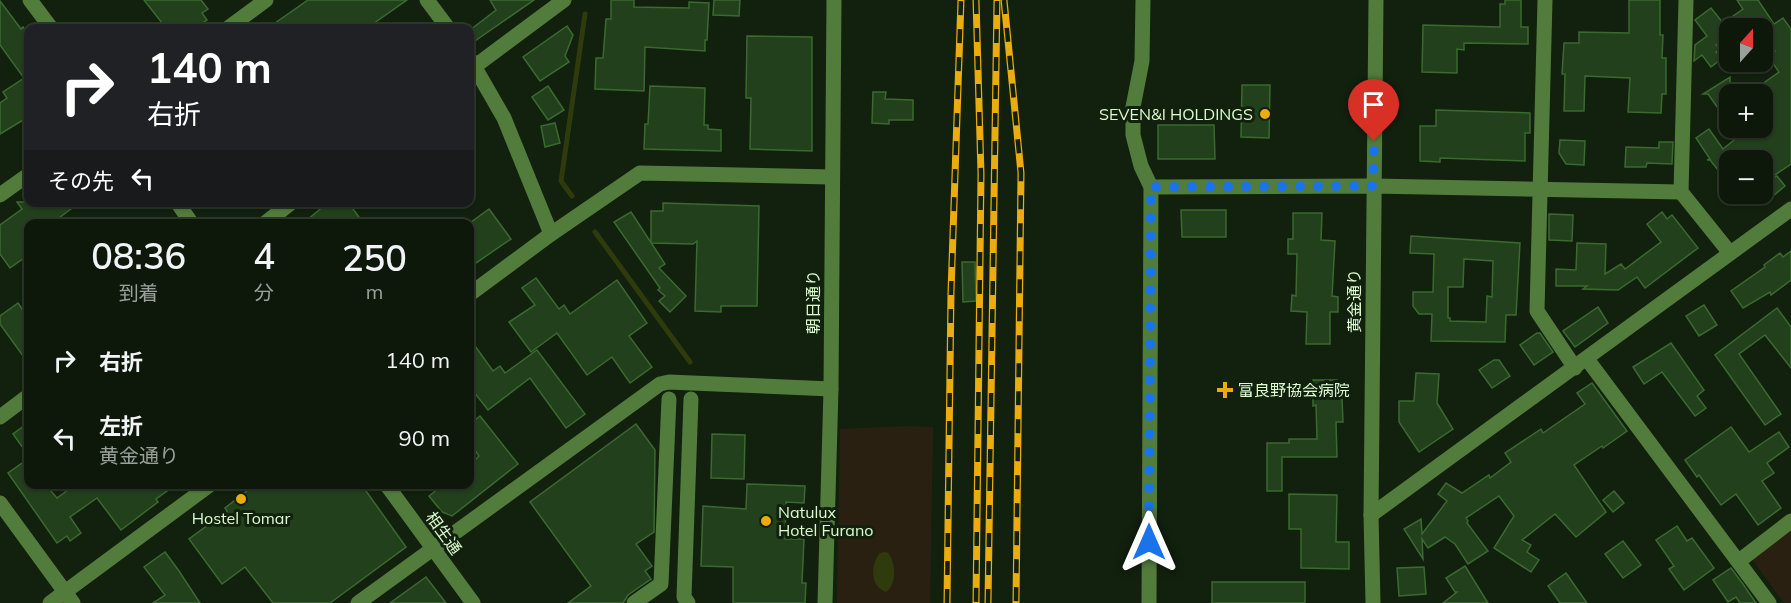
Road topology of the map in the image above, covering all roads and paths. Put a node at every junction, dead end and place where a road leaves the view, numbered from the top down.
1 (30, 0) edge
2 (266, 0) edge
3 (428, 0) edge
4 (564, 0) edge
5 (834, 0) edge
6 (1143, 0) edge
7 (1376, 0) edge
8 (1545, 0) edge
9 (1686, 0) edge
10 (48, 24) edge
11 (233, 24) edge
12 (445, 24) edge
13 (474, 63) edge
14 (474, 70) edge
15 (831, 177) junction
16 (24, 178) edge
17 (1373, 186) junction
18 (1151, 187) junction
19 (1540, 190) junction
20 (1682, 192) junction
21 (0, 195) edge
22 (286, 207) edge
23 (1791, 209) edge
24 (270, 219) edge
25 (550, 234) junction
26 (1730, 253) junction
27 (474, 291) edge
28 (1581, 364) junction
29 (831, 389) junction
30 (24, 399) edge
31 (669, 399) dead end
32 (691, 399) dead end
33 (0, 417) edge
34 (205, 489) edge
35 (390, 489) edge
36 (0, 503) edge
37 (1371, 515) junction
38 (1791, 521) edge
39 (433, 548) junction
40 (1738, 561) junction
41 (69, 598) edge
42 (683, 601) edge
43 (50, 603) edge
44 (358, 603) edge
45 (472, 603) edge
46 (634, 603) edge
47 (825, 603) edge
48 (1149, 603) edge
49 (1373, 603) edge
50 (1769, 603) edge

1 - 10 street
2 - 11 street
3 - 12 street
4 - 13 street
5 - 15 street, 朝日通り
6 - 18 street
7 - 17 street, 黄金通り
8 - 19 street
9 - 20 street
14 - 25 street
15 - 25 street
15 - 29 street, 朝日通り
16 - 21 street
17 - 18 street
17 - 19 street
17 - 37 street, 黄金通り
18 - 48 street
19 - 20 street
19 - 28 street
20 - 26 street
22 - 24 street
23 - 26 street
25 - 27 street
26 - 28 street
28 - 37 street
28 - 40 street
29 - 39 street
29 - 47 street, 朝日通り
30 - 33 street
31 - 46 street
32 - 42 street
34 - 41 street
35 - 39 street, 相生通
36 - 41 street
37 - 49 street, 黄金通り
38 - 40 street
39 - 44 street
39 - 45 street, 相生通
40 - 50 street
41 - 43 street

